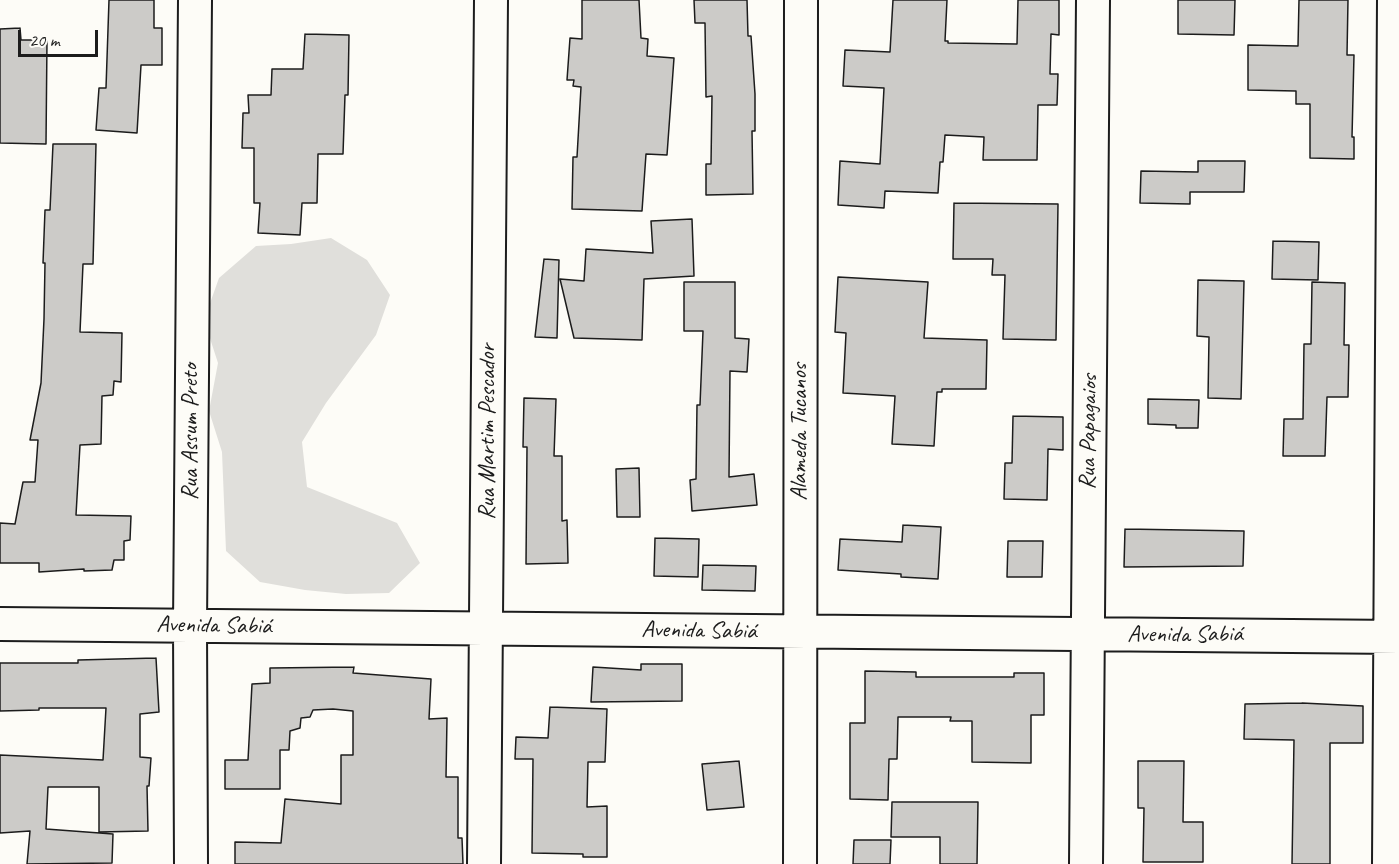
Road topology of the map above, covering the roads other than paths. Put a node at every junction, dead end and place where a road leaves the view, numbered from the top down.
1 (195, 0) edge
2 (491, 0) edge
3 (801, 0) edge
4 (1093, 0) edge
5 (1394, 0) edge
6 (0, 624) edge
7 (190, 626) junction
8 (486, 629) junction
9 (800, 632) junction
10 (1087, 634) junction
11 (1395, 637) edge
12 (191, 864) edge
13 (484, 864) edge
14 (800, 864) edge
15 (1086, 864) edge
16 (1389, 864) edge

1 - 7 street, Rua Assum Preto
2 - 8 street, Rua Martim Pescador
3 - 9 street, Alameda Tucanos
4 - 10 street, Rua Papagaios
5 - 11 street
6 - 7 street, Avenida Sabiá
7 - 8 street, Avenida Sabiá
7 - 12 street, Rua Assum Preto
8 - 9 street, Avenida Sabiá
8 - 13 street, Rua Martim Pescador
9 - 10 street, Avenida Sabiá
9 - 14 street, Alameda Tucanos
10 - 11 street, Avenida Sabiá
10 - 15 street, Rua Papagaios
11 - 16 street

